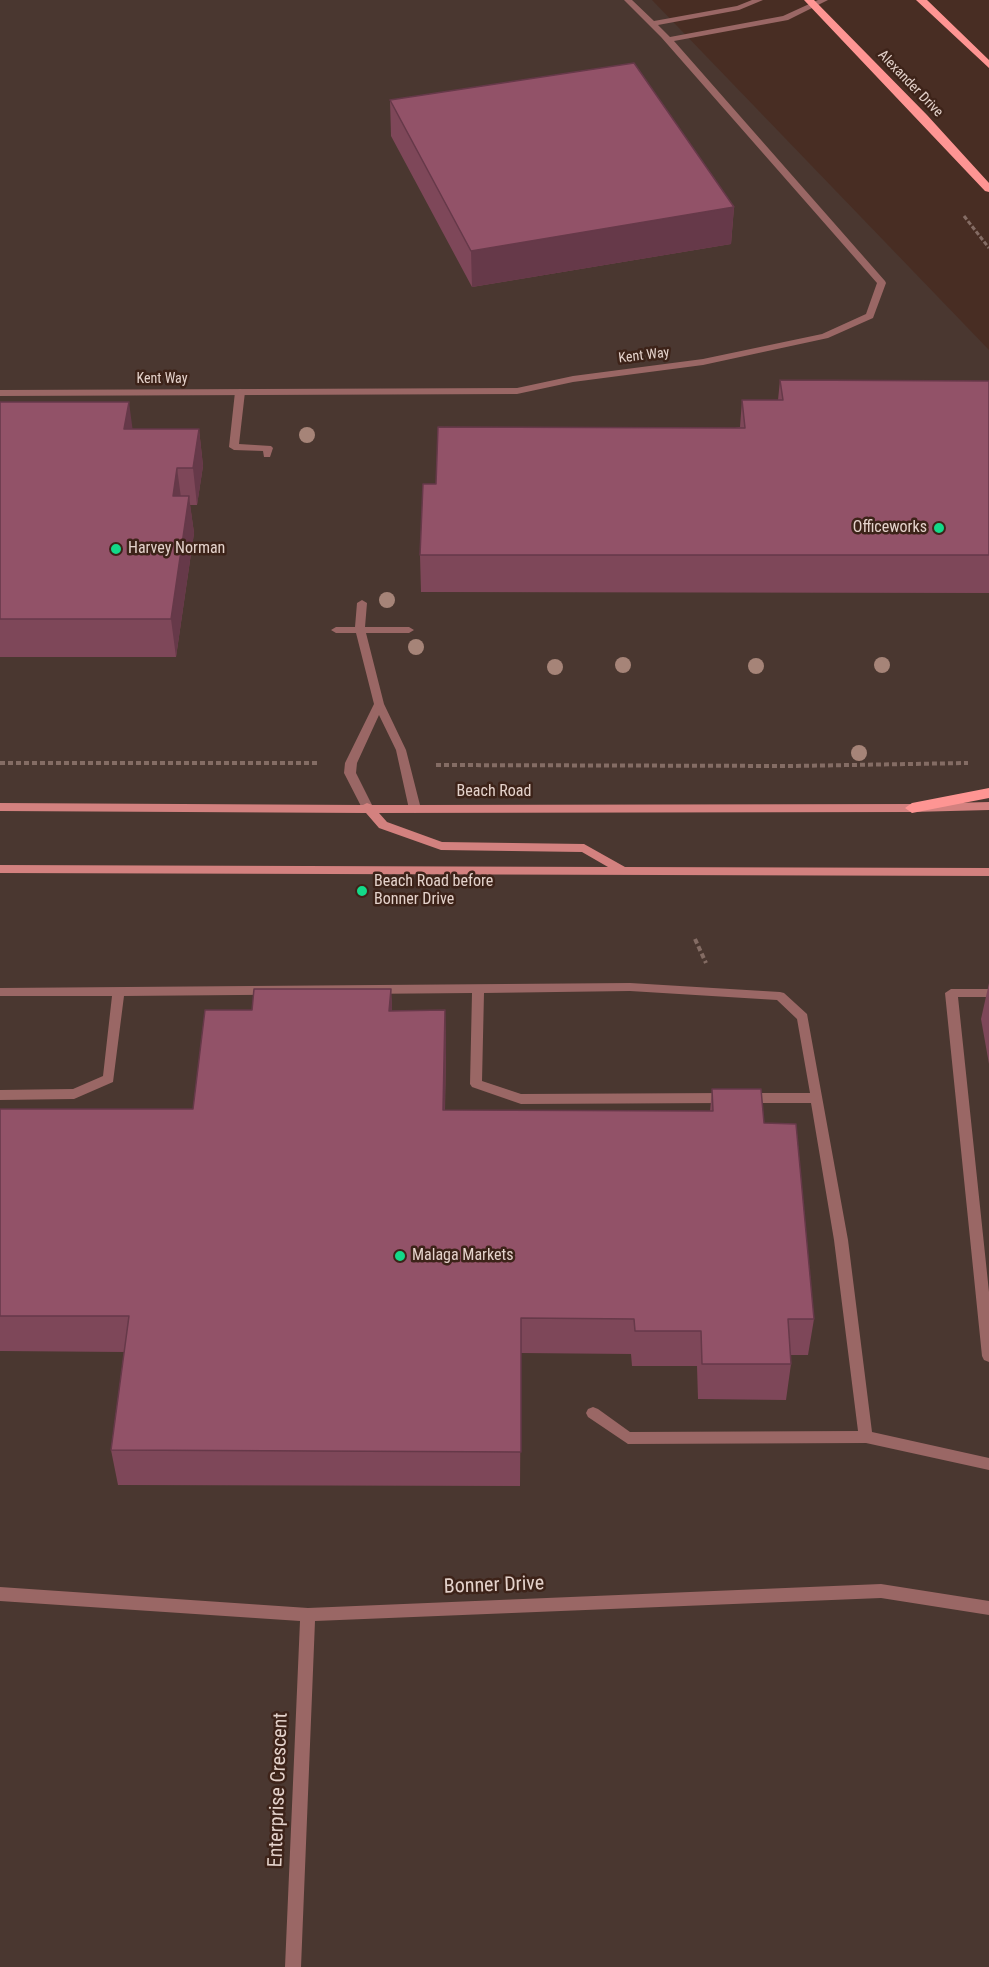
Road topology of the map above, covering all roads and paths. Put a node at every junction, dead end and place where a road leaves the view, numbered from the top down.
1 (628, 0) edge
2 (759, 0) edge
3 (921, 0) edge
4 (816, 2) edge
5 (652, 24) junction
6 (668, 40) junction
7 (989, 65) edge
8 (989, 189) edge
9 (964, 216) dead end
10 (989, 248) edge
11 (240, 392) junction
12 (0, 393) edge
13 (267, 455) dead end
14 (362, 603) dead end
15 (336, 630) dead end
16 (360, 630) junction
17 (409, 630) dead end
18 (379, 704) junction
19 (0, 763) edge
20 (970, 763) dead end
21 (404, 764) junction
22 (351, 768) junction
23 (989, 793) edge
24 (989, 806) edge
25 (0, 807) edge
26 (367, 807) junction
27 (912, 808) junction
28 (416, 809) junction
29 (0, 869) edge
30 (622, 870) junction
31 (989, 872) edge
32 (695, 939) dead end
33 (701, 952) dead end
34 (478, 988) junction
35 (117, 990) junction
36 (0, 992) edge
37 (989, 993) edge
38 (0, 1095) edge
39 (817, 1098) junction
40 (989, 1356) edge
41 (592, 1413) dead end
42 (866, 1437) junction
43 (989, 1464) edge
44 (0, 1594) edge
45 (989, 1608) edge
46 (308, 1615) junction
47 (292, 1967) edge

1 - 5 street, Kent Way
2 - 5 street
3 - 7 main road
4 - 6 street
4 - 8 main road, Alexander Drive
5 - 6 street, Kent Way
6 - 11 street, Kent Way
9 - 10 path
11 - 12 street, Kent Way
11 - 13 street
14 - 16 street
15 - 16 street
16 - 17 street
16 - 18 street
18 - 21 street
18 - 22 street
19 - 22 path
20 - 21 path
21 - 28 street
22 - 26 street
23 - 27 main road
24 - 27 main road, Beach Road
25 - 26 main road, Beach Road
26 - 28 main road, Beach Road
26 - 30 main road
27 - 28 main road, Beach Road
29 - 30 main road
30 - 31 main road
32 - 33 path
34 - 35 street
34 - 39 street
34 - 39 street
35 - 36 street
35 - 38 street
37 - 40 street
39 - 42 street
41 - 42 street
42 - 43 street
44 - 46 street, Bonner Drive
45 - 46 street, Bonner Drive
46 - 47 street, Enterprise Crescent

